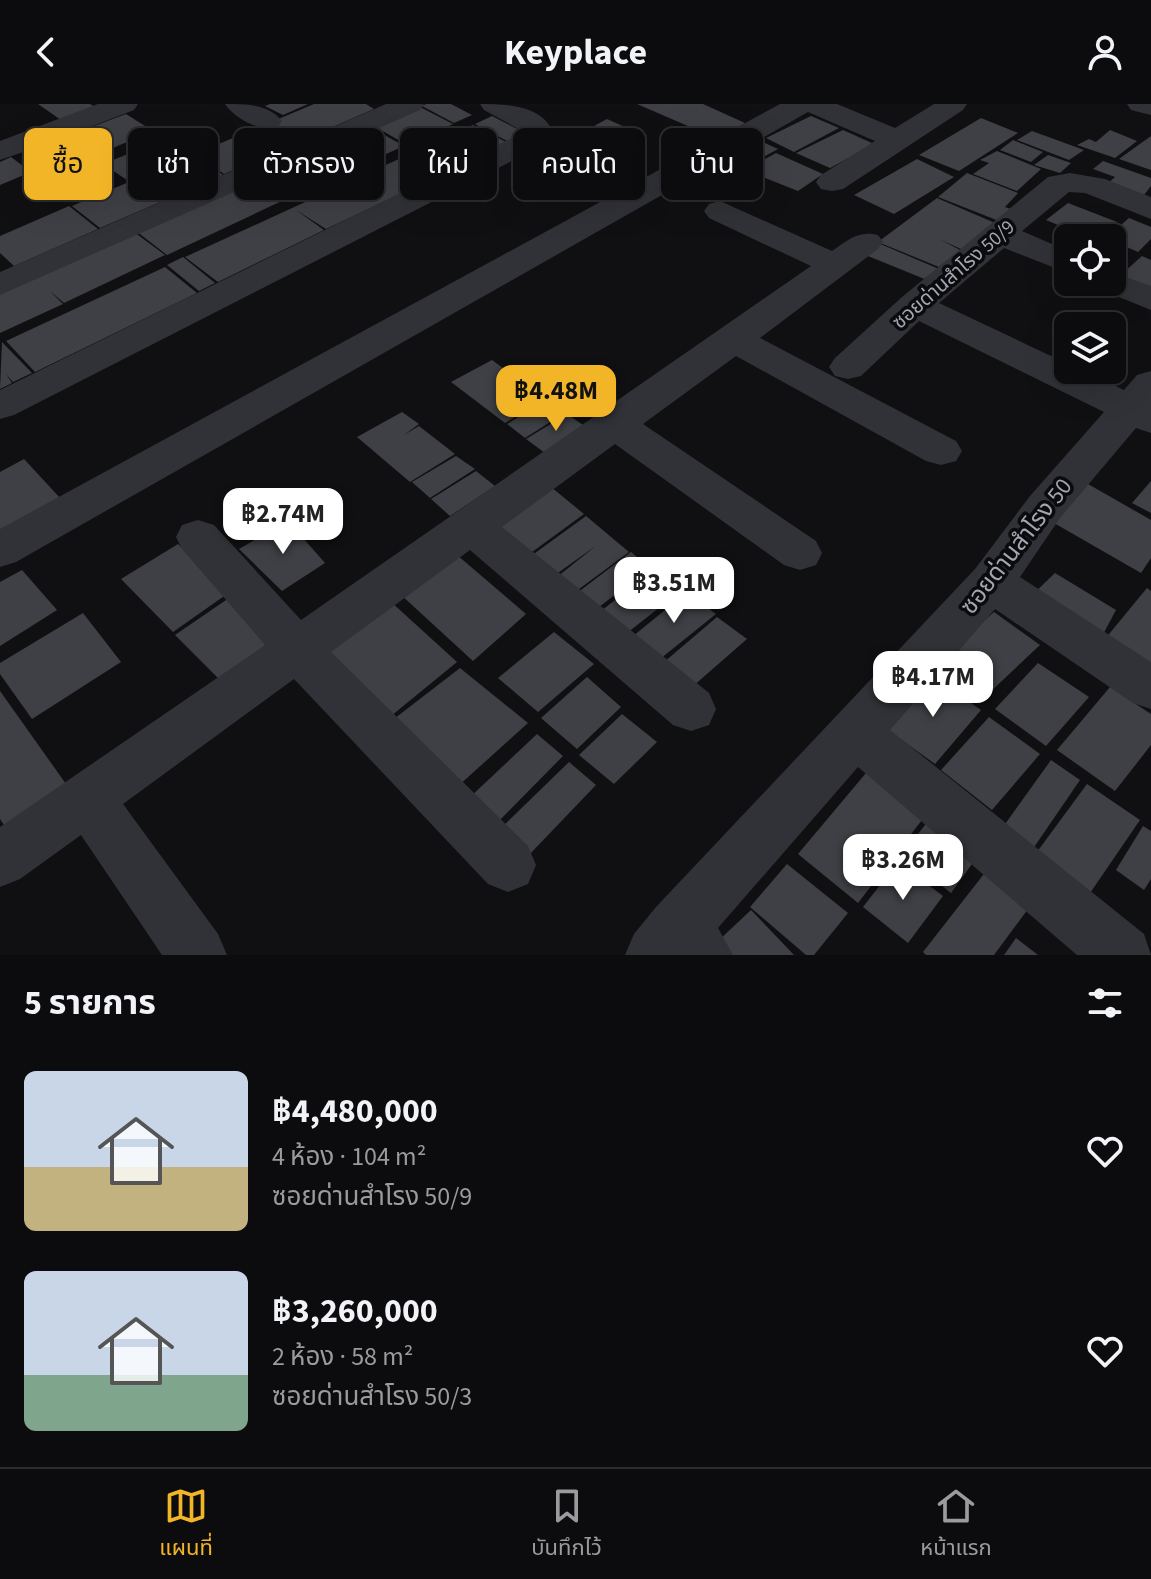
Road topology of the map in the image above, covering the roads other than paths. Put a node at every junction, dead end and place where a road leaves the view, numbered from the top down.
1 (124, 104) edge
2 (239, 104) edge
3 (410, 104) edge
4 (494, 104) edge
5 (801, 104) edge
6 (813, 104) edge
7 (953, 104) edge
8 (1141, 104) edge
9 (1151, 107) edge
10 (268, 121) dead end
11 (62, 128) edge
12 (898, 140) junction
13 (24, 142) edge
14 (0, 151) edge
15 (832, 182) dead end
16 (1151, 209) edge
17 (720, 211) dead end
18 (1000, 234) junction
19 (1054, 257) edge
20 (0, 285) edge
21 (1126, 288) edge
22 (1151, 299) edge
23 (915, 305) junction
24 (734, 340) junction
25 (848, 367) dead end
26 (1144, 404) edge
27 (0, 406) edge
28 (613, 423) junction
29 (941, 451) dead end
30 (472, 527) junction
31 (198, 537) dead end
32 (0, 550) edge
33 (800, 553) dead end
34 (991, 582) junction
35 (297, 649) junction
36 (1151, 688) edge
37 (691, 709) dead end
38 (856, 734) junction
39 (86, 797) junction
40 (0, 860) edge
41 (508, 865) dead end
42 (678, 946) edge
43 (197, 955) edge
44 (1123, 955) edge

1 - 11 street
2 - 10 street
3 - 20 street
4 - 27 street
5 - 32 street
6 - 12 street
7 - 12 street
8 - 9 street
12 - 15 street
13 - 14 street
16 - 18 street, ซอยด่านสำโรง 50/9
17 - 24 street
18 - 19 street
18 - 23 street, ซอยด่านสำโรง 50/9
21 - 22 street
23 - 25 street, ซอยด่านสำโรง 50/9
23 - 26 street
24 - 28 street
24 - 29 street
26 - 34 street, ซอยด่านสำโรง 50
28 - 30 street
28 - 33 street
30 - 35 street
30 - 37 street
31 - 35 street
34 - 36 street
34 - 38 street, ซอยด่านสำโรง 50
35 - 39 street
35 - 41 street
38 - 42 street, ซอยด่านสำโรง 50
38 - 44 street
39 - 40 street
39 - 43 street

